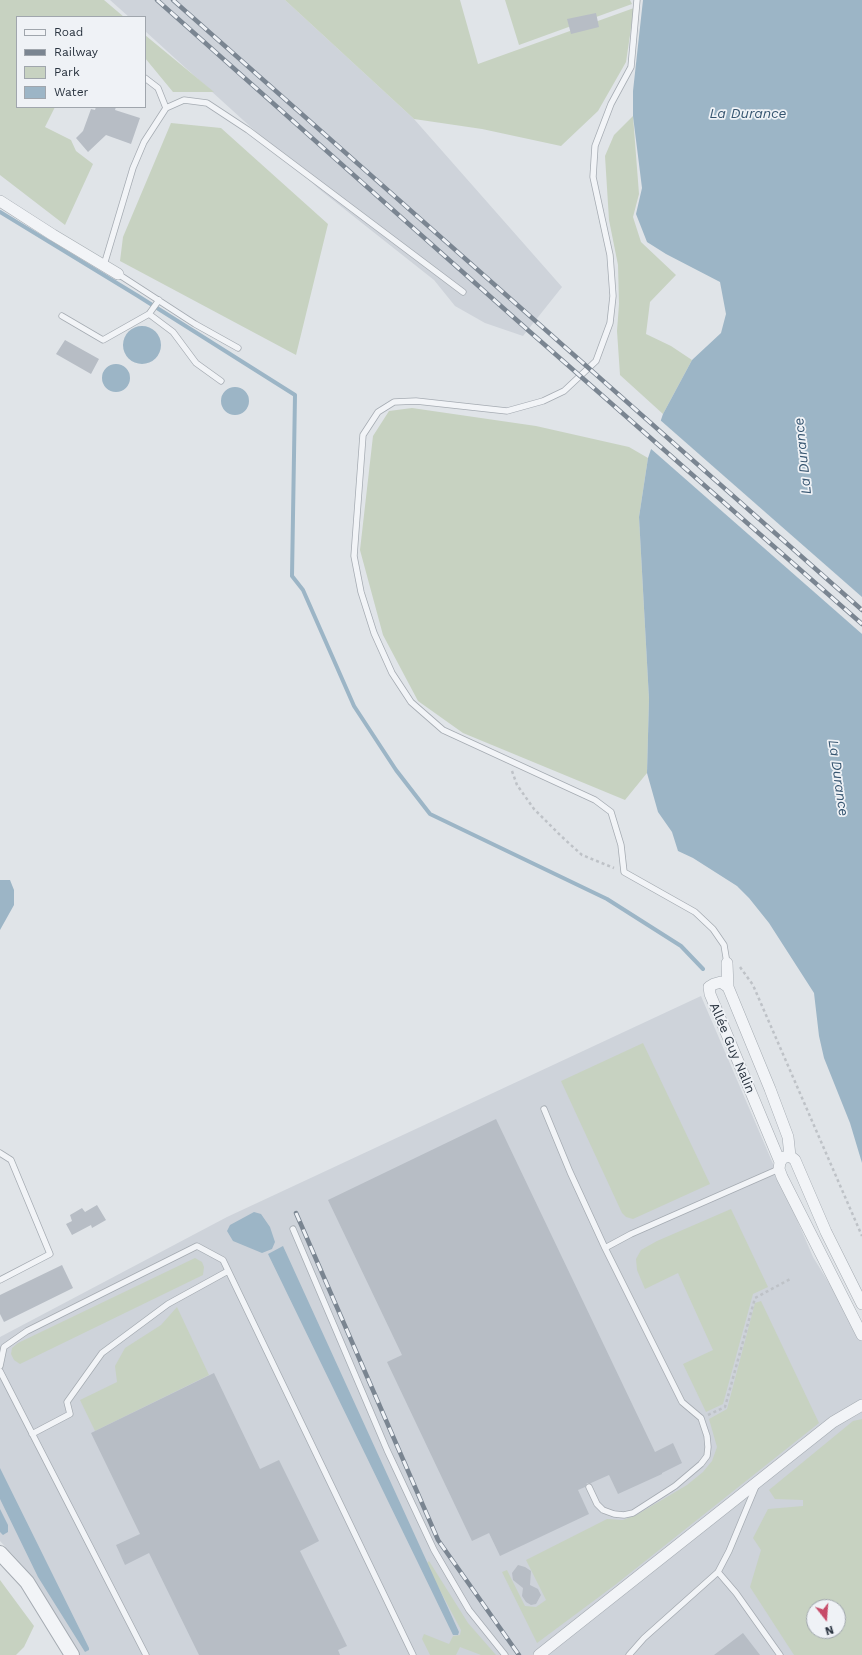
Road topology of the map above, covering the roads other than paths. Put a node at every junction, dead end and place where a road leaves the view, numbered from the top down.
1 (637, 0) edge
2 (146, 79) edge
3 (166, 108) junction
4 (0, 201) edge
5 (104, 265) junction
6 (118, 274) joint
7 (463, 292) dead end
8 (158, 300) junction
9 (149, 314) junction
10 (62, 316) dead end
11 (238, 348) dead end
12 (221, 381) dead end
13 (727, 963) joint
14 (728, 987) junction
15 (544, 1109) dead end
16 (0, 1153) edge
17 (790, 1156) junction
18 (779, 1165) junction
19 (293, 1229) dead end
20 (605, 1248) junction
21 (228, 1271) junction
22 (0, 1280) edge
23 (862, 1304) edge
24 (862, 1335) edge
25 (0, 1366) edge
26 (0, 1371) edge
27 (862, 1406) edge
28 (32, 1434) junction
29 (758, 1482) junction
30 (589, 1487) dead end
31 (0, 1553) edge
32 (718, 1572) junction
33 (72, 1655) edge
34 (146, 1655) edge
35 (413, 1655) edge
36 (505, 1655) edge
37 (539, 1655) edge
38 (629, 1655) edge
39 (780, 1655) edge

1 - 13 lane
2 - 3 lane
3 - 5 lane
3 - 7 lane
4 - 5 street
5 - 6 street
6 - 8 lane
8 - 9 lane
8 - 11 lane
9 - 10 lane
9 - 12 lane
13 - 14 street
14 - 17 street, Allée Guy Nalin
14 - 18 street, Allée Guy Nalin
15 - 20 lane
16 - 22 lane
17 - 18 street
17 - 23 street, Allée Guy Nalin
18 - 20 lane
18 - 24 street, Allée Guy Nalin
19 - 36 lane
20 - 30 lane
21 - 25 lane
21 - 28 lane
21 - 35 lane
26 - 28 lane
27 - 29 street
28 - 34 lane
29 - 32 lane
29 - 37 street
31 - 33 street
32 - 38 lane
32 - 39 lane

